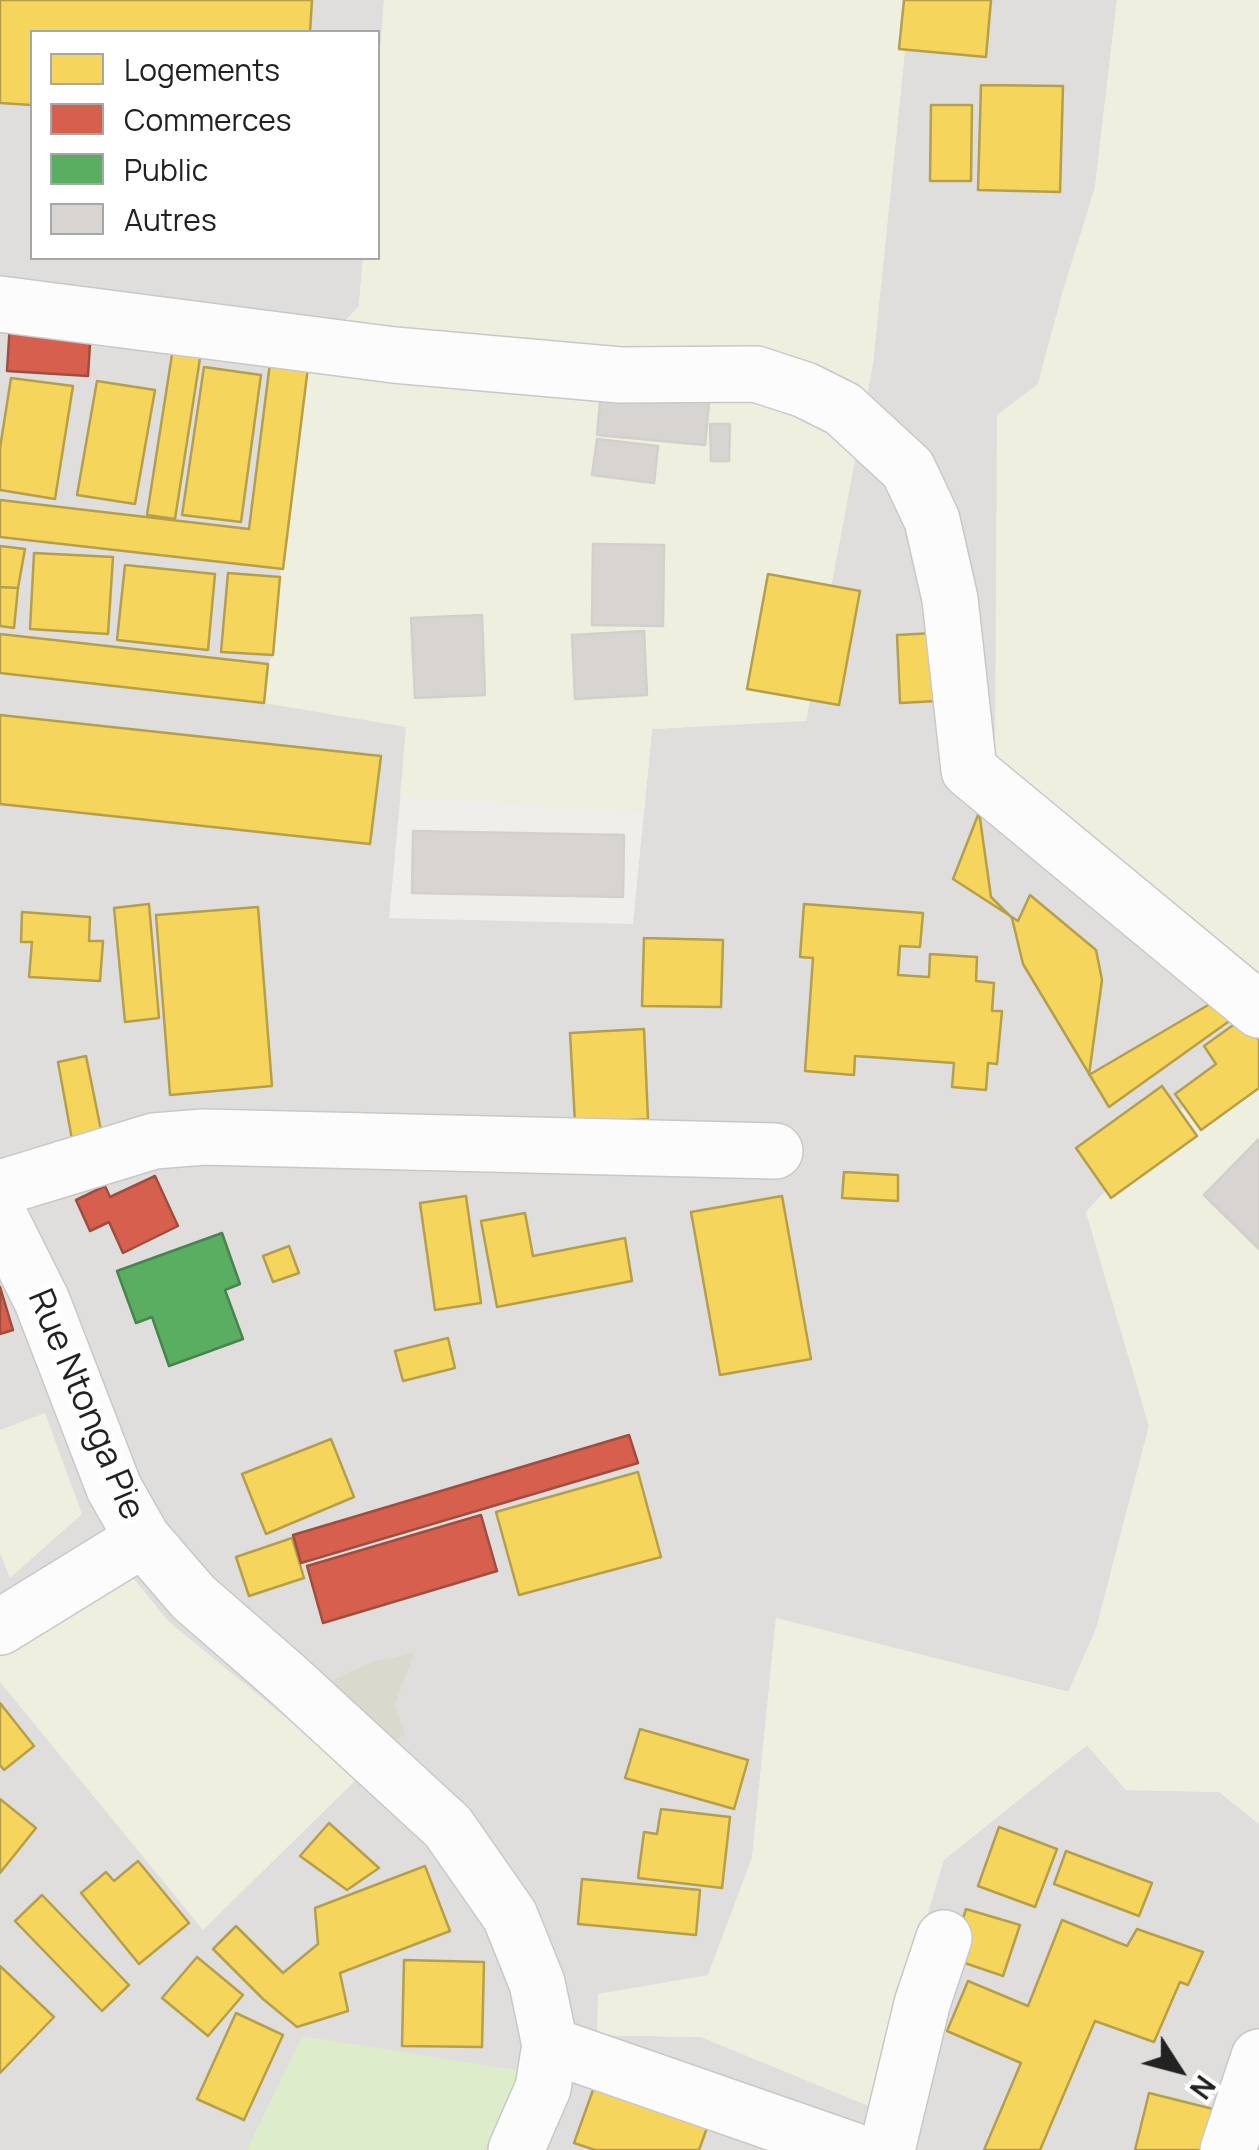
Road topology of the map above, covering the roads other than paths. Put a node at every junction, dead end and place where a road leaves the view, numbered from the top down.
1 (0, 304) edge
2 (1259, 1010) edge
3 (775, 1151) dead end
4 (0, 1188) edge
5 (0, 1217) edge
6 (142, 1539) junction
7 (0, 1628) edge
8 (944, 1938) dead end
9 (550, 2045) junction
10 (1259, 2057) edge
11 (516, 2150) edge
12 (852, 2150) edge
13 (887, 2150) edge
14 (1228, 2150) edge

1 - 2 street
3 - 4 street
5 - 6 street, Rue Ntonga Pie
6 - 7 street
6 - 9 street, Rue Ntonga Pie
8 - 13 street
9 - 11 street
9 - 12 street
10 - 14 street

